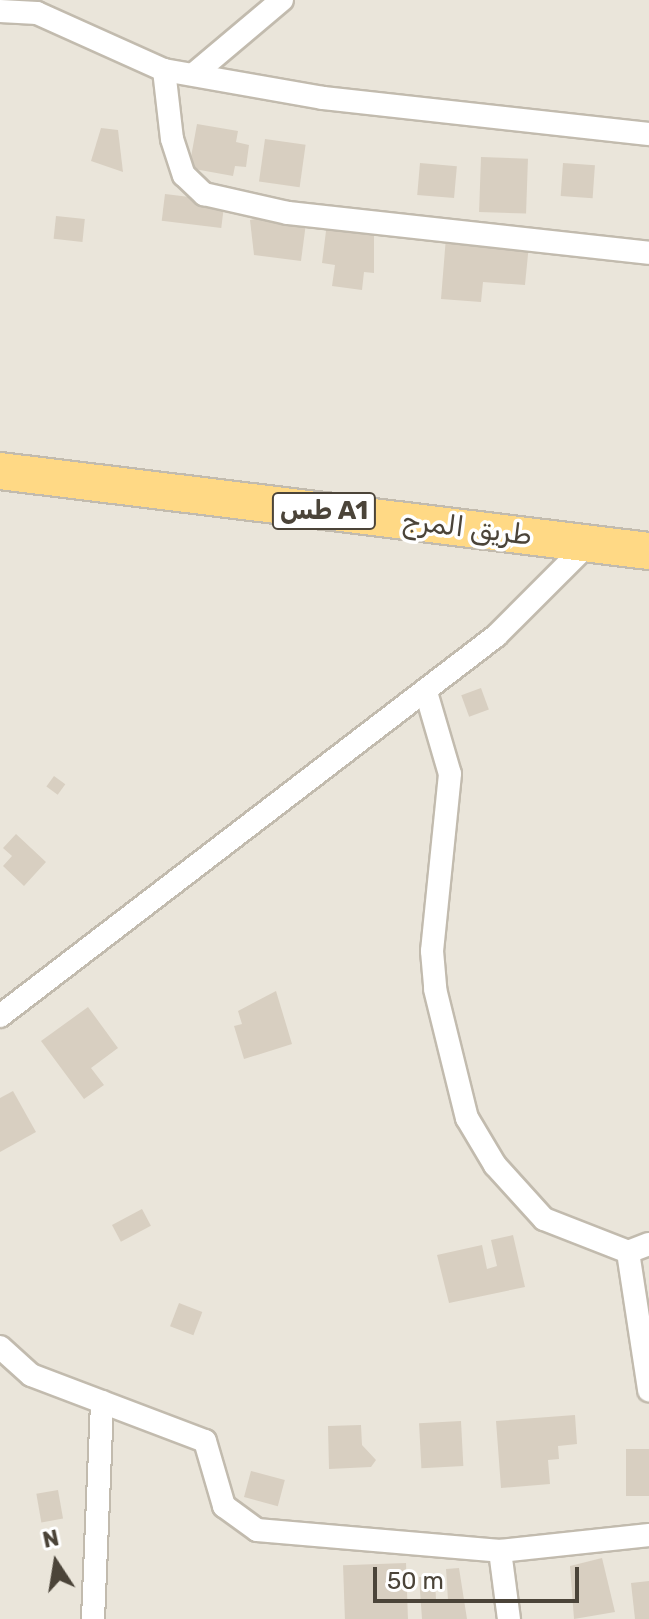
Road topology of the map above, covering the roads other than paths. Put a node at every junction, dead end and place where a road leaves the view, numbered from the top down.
1 (282, 0) edge
2 (35, 7) edge
3 (0, 11) edge
4 (164, 70) junction
5 (194, 74) junction
6 (649, 134) edge
7 (649, 253) edge
8 (0, 471) edge
9 (589, 543) junction
10 (649, 551) edge
11 (426, 692) junction
12 (0, 1016) edge
13 (649, 1244) edge
14 (628, 1252) junction
15 (0, 1347) edge
16 (649, 1390) edge
17 (102, 1402) junction
18 (649, 1535) edge
19 (500, 1551) junction
20 (93, 1619) edge
21 (509, 1619) edge

1 - 5 street
2 - 3 street
2 - 4 street
4 - 5 street
4 - 7 street
5 - 6 street
8 - 9 highway, طريق المرج / طس A1
9 - 10 highway, طريق المرج / طس A1
9 - 11 street
11 - 12 street
11 - 14 street
13 - 14 street
14 - 16 street
15 - 17 street
17 - 19 street
17 - 20 street
18 - 19 street
19 - 21 street

